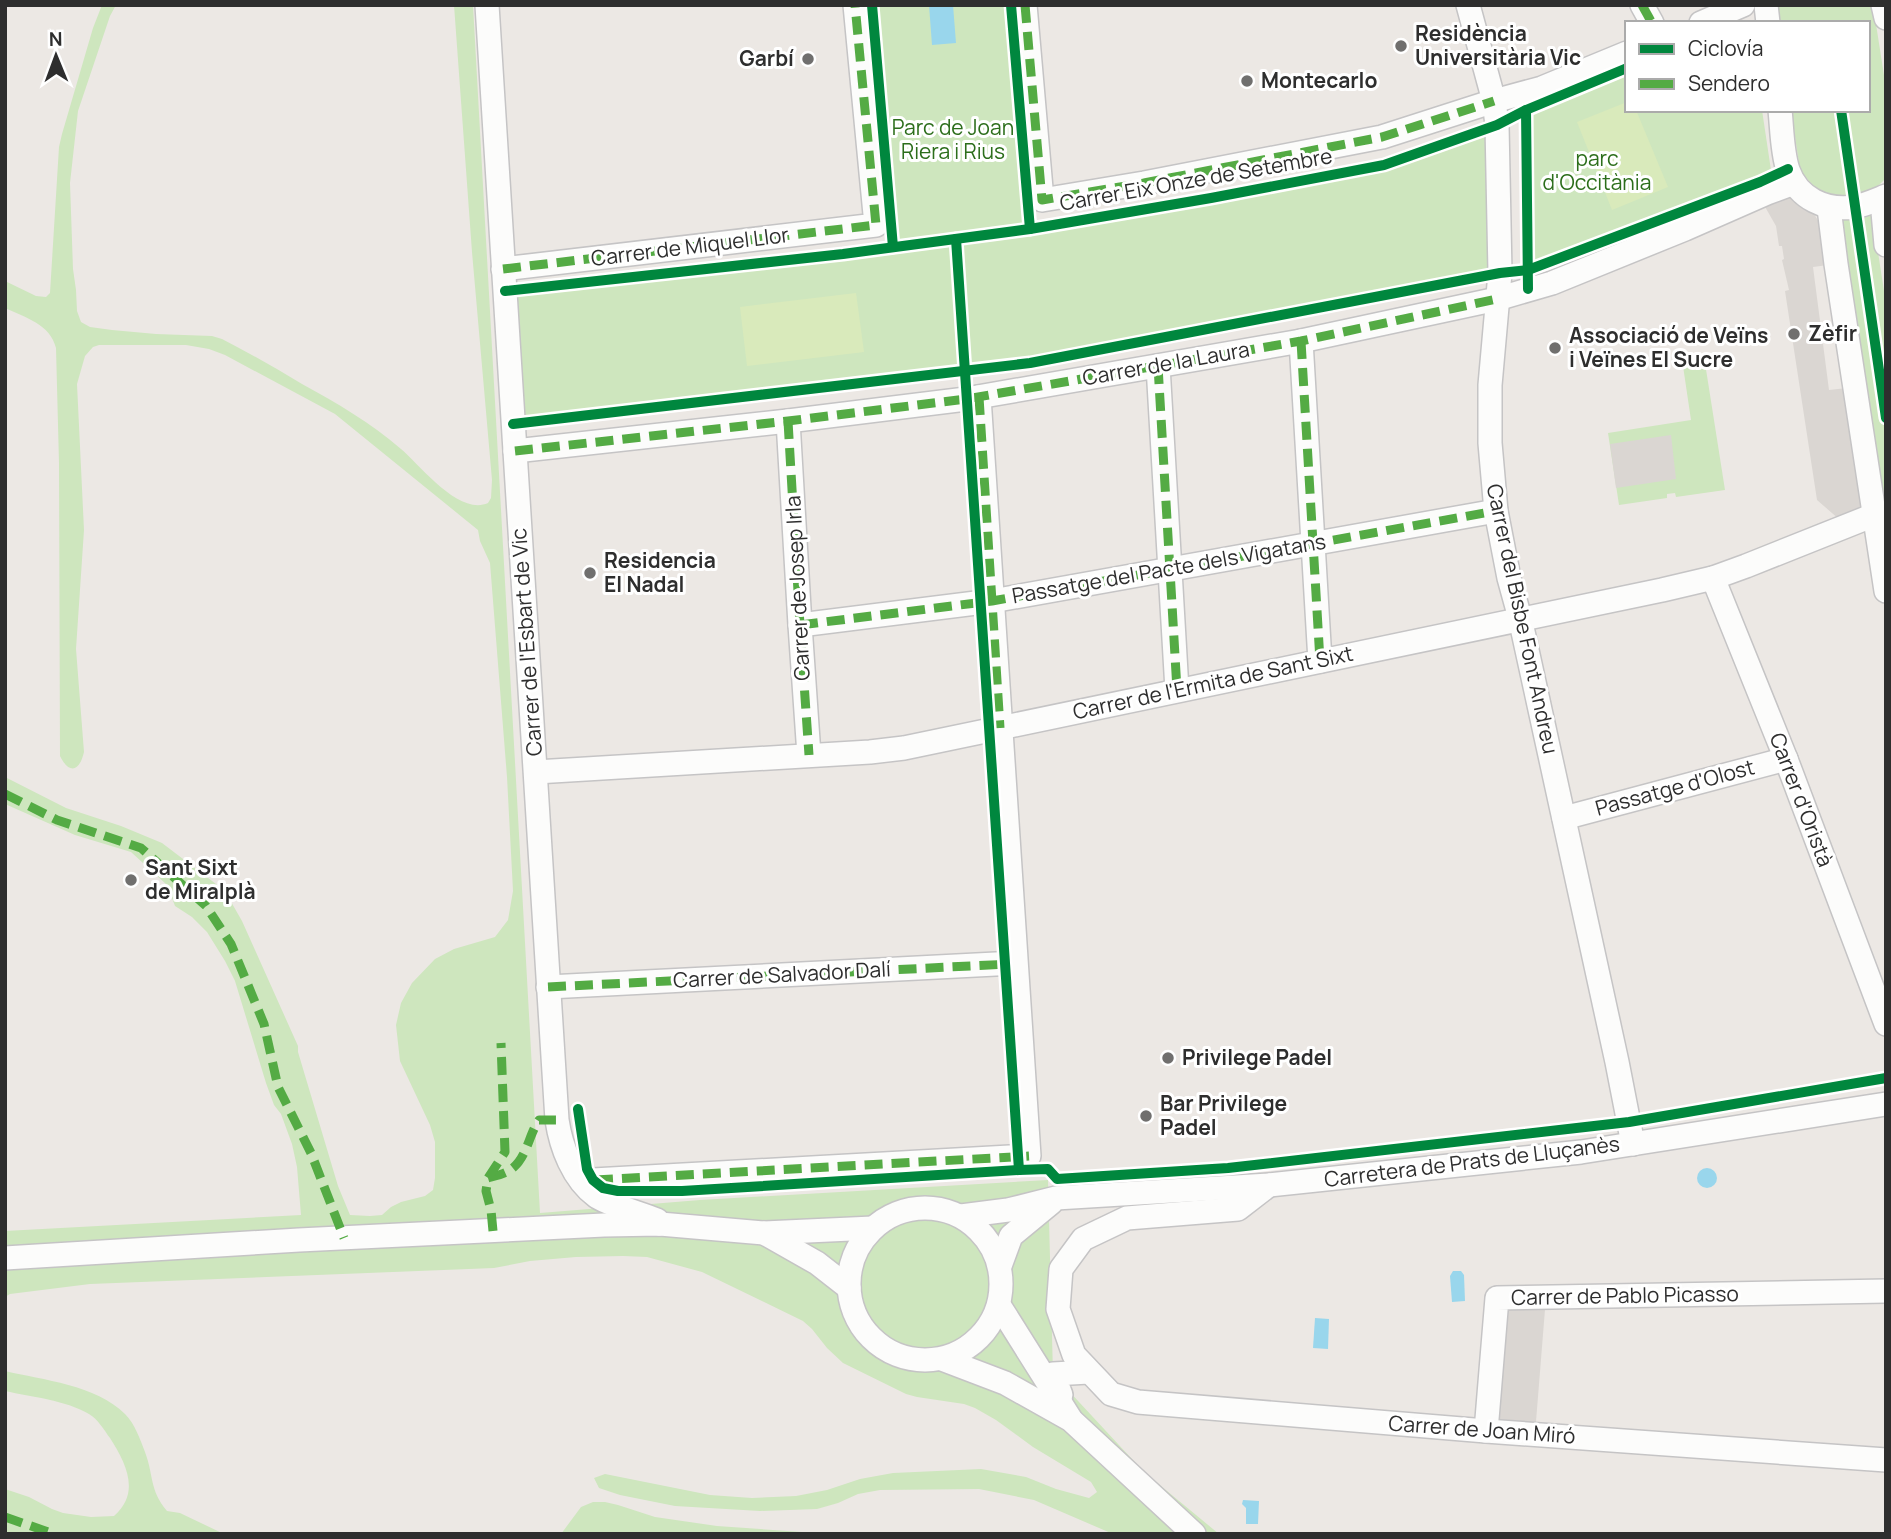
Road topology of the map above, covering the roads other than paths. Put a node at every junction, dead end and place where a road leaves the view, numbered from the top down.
1 (487, 5) edge
2 (855, 5) edge
3 (1025, 5) edge
4 (1468, 5) edge
5 (1642, 5) edge
6 (1743, 5) edge
7 (1884, 5) edge
8 (1886, 18) edge
9 (1651, 21) edge
10 (1706, 21) edge
11 (1625, 54) edge
12 (1494, 101) junction
13 (1780, 112) edge
14 (1794, 183) junction
15 (1886, 197) edge
16 (1829, 208) junction
17 (1886, 246) edge
18 (503, 269) junction
19 (1497, 299) junction
20 (1301, 341) junction
21 (1158, 366) junction
22 (979, 397) junction
23 (788, 421) junction
24 (515, 452) junction
25 (1496, 511) junction
26 (1874, 515) junction
27 (1312, 542) junction
28 (1168, 570) junction
29 (1713, 578) junction
30 (1886, 591) edge
31 (992, 601) junction
32 (1520, 618) junction
33 (800, 625) junction
34 (1320, 661) junction
35 (1177, 690) junction
36 (1000, 728) junction
37 (809, 755) junction
38 (1786, 759) junction
39 (536, 772) junction
40 (1564, 818) junction
41 (1015, 963) junction
42 (548, 987) junction
43 (1886, 1024) edge
44 (1886, 1104) edge
45 (1633, 1144) junction
46 (593, 1180) dead end
47 (1269, 1185) junction
48 (1056, 1198) junction
49 (961, 1216) junction
50 (660, 1224) junction
51 (873, 1228) junction
52 (764, 1233) junction
53 (5, 1258) edge
54 (1000, 1266) junction
55 (849, 1288) junction
56 (1886, 1291) edge
57 (999, 1305) junction
58 (942, 1359) junction
59 (1089, 1372) junction
60 (1071, 1420) junction
61 (1486, 1431) junction
62 (1886, 1460) edge
63 (1195, 1534) edge

1 - 18 street, Carrer de l'Esbart de Vic
2 - 18 street, Carrer de Miquel Llor
3 - 12 street
4 - 12 street, Carrer del Bisbe Font Andreu
5 - 9 street
6 - 10 street
7 - 8 street
11 - 12 street
12 - 19 street, Carrer del Bisbe Font Andreu
13 - 14 street
14 - 16 street
14 - 19 street, Carrer de la Laura
15 - 16 street
15 - 17 street
16 - 26 street
18 - 24 street, Carrer de l'Esbart de Vic
19 - 20 street, Carrer de la Laura
19 - 25 street, Carrer del Bisbe Font Andreu
20 - 21 street, Carrer de la Laura
20 - 27 street
21 - 22 street, Carrer de la Laura
21 - 28 street
22 - 23 street, Carrer de la Laura
22 - 31 street
23 - 24 street, Carrer de la Laura
23 - 33 street, Carrer de Josep Irla
24 - 39 street, Carrer de l'Esbart de Vic
25 - 27 street, Passatge del Pacte dels Vigatans
25 - 32 street, Carrer del Bisbe Font Andreu
26 - 29 street, Carrer de l'Ermita de Sant Sixt
26 - 30 street
27 - 28 street, Passatge del Pacte dels Vigatans
27 - 34 street
28 - 31 street, Passatge del Pacte dels Vigatans
28 - 35 street
29 - 32 street, Carrer de l'Ermita de Sant Sixt
29 - 38 street, Carrer d'Oristà
31 - 33 street, Passatge del Pacte dels Vigatans
31 - 36 street
32 - 34 street, Carrer de l'Ermita de Sant Sixt
32 - 40 street, Carrer del Bisbe Font Andreu
33 - 37 street, Carrer de Josep Irla
34 - 35 street, Carrer de l'Ermita de Sant Sixt
35 - 36 street, Carrer de l'Ermita de Sant Sixt
36 - 37 street, Carrer de l'Ermita de Sant Sixt
36 - 41 street
37 - 39 street, Carrer de l'Ermita de Sant Sixt
38 - 40 street, Passatge d'Olost
38 - 43 street, Carrer d'Oristà
39 - 42 street, Carrer de l'Esbart de Vic
40 - 45 street, Carrer del Bisbe Font Andreu
41 - 42 street, Carrer de Salvador Dalí
41 - 46 street
42 - 50 street, Carrer de l'Esbart de Vic
44 - 45 street, Carretera de Prats de Lluçanès
45 - 47 street, Carretera de Prats de Lluçanès
47 - 48 street, Carretera de Prats de Lluçanès
47 - 59 street, Carrer de Joan Miró
48 - 49 street, Carretera de Prats de Lluçanès
48 - 54 street
49 - 51 street
49 - 54 street
50 - 52 street
50 - 53 street
51 - 52 street
51 - 55 street
52 - 55 street
54 - 57 street
55 - 58 street
56 - 61 street, Carrer de Pablo Picasso
57 - 58 street
57 - 60 street
58 - 60 street
59 - 60 street
59 - 61 street, Carrer de Joan Miró
60 - 63 street
61 - 62 street, Carrer de Joan Miró

